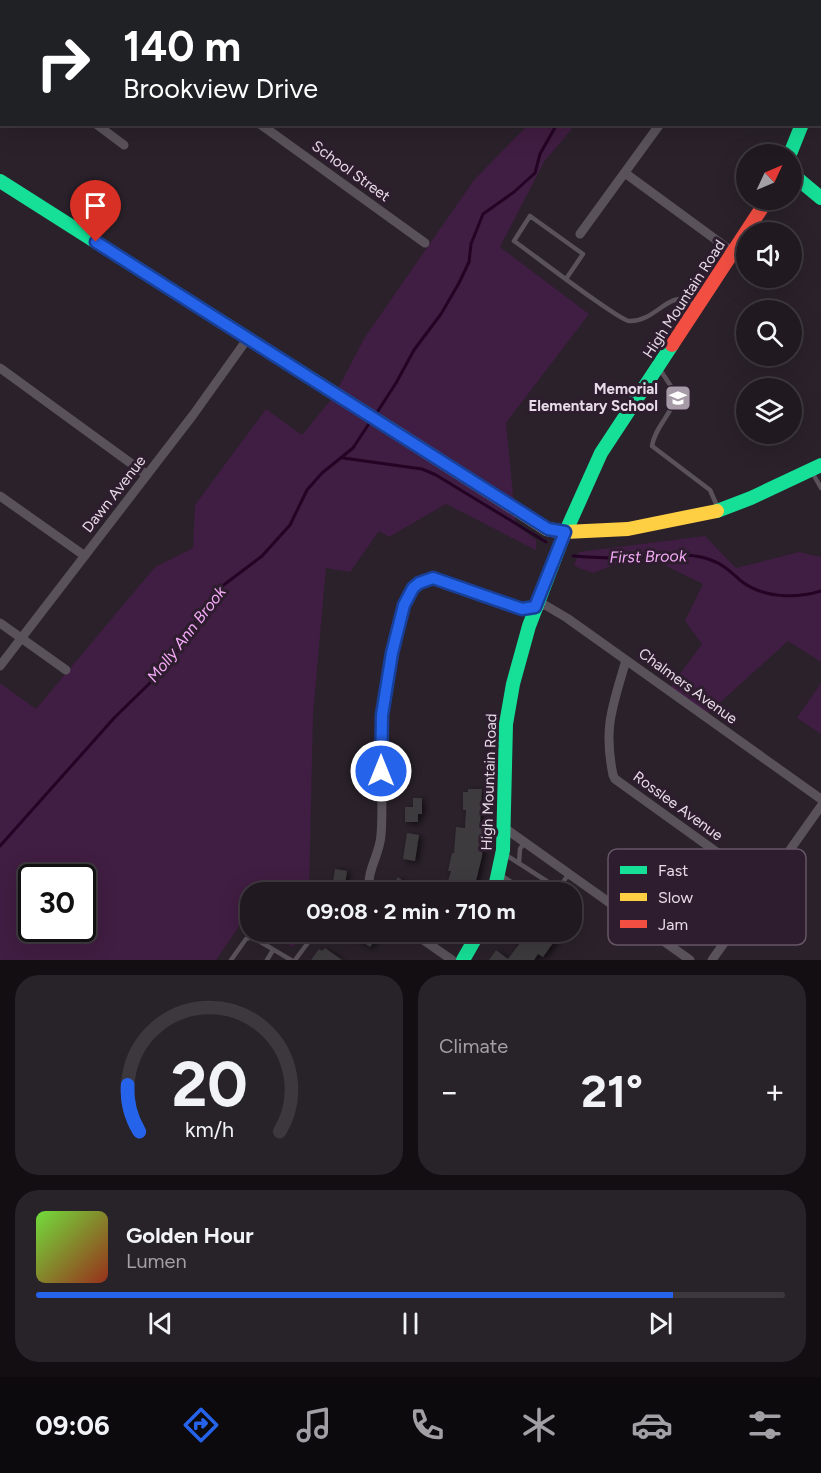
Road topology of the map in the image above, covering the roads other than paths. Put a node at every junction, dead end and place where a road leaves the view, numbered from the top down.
1 (99, 126) edge
2 (263, 126) edge
3 (659, 126) edge
4 (801, 126) edge
5 (794, 144) edge
6 (124, 146) dead end
7 (625, 172) junction
8 (0, 181) edge
9 (802, 182) edge
10 (821, 198) edge
11 (761, 210) edge
12 (580, 234) joint
13 (425, 243) dead end
14 (572, 246) junction
15 (734, 253) junction
16 (566, 279) junction
17 (699, 306) junction
18 (248, 338) junction
19 (0, 368) edge
20 (659, 368) junction
21 (816, 467) edge
22 (147, 475) junction
23 (821, 488) edge
24 (0, 496) edge
25 (719, 511) junction
26 (565, 532) junction
27 (85, 556) junction
28 (535, 607) junction
29 (0, 623) edge
30 (22, 639) junction
31 (626, 660) junction
32 (0, 666) edge
33 (66, 670) dead end
34 (821, 799) edge
35 (821, 806) edge
36 (506, 829) junction
37 (525, 842) junction
38 (712, 849) edge
39 (790, 849) edge
40 (504, 853) junction
41 (519, 863) junction
42 (500, 874) junction
43 (569, 874) junction
44 (370, 882) edge
45 (497, 882) edge
46 (512, 882) edge
47 (545, 882) edge
48 (564, 882) edge
49 (608, 902) edge
50 (308, 942) edge
51 (426, 942) edge
52 (473, 942) edge
53 (669, 945) edge
54 (723, 945) edge
55 (273, 950) junction
56 (231, 960) edge
57 (267, 960) edge
58 (293, 960) edge
59 (452, 960) edge
60 (463, 960) edge
61 (690, 960) edge
62 (712, 960) edge

1 - 6 street
2 - 13 street, School Street
3 - 7 street
4 - 5 street
7 - 12 street
7 - 15 street
8 - 18 street
9 - 10 street
11 - 15 street, High Mountain Road
12 - 14 lane
14 - 16 lane
14 - 16 lane
15 - 17 street, High Mountain Road
16 - 17 lane
17 - 20 street, High Mountain Road
18 - 22 street, Dawn Avenue
18 - 26 street
19 - 22 street
20 - 25 lane
20 - 26 street, High Mountain Road
21 - 23 lane
21 - 25 street
22 - 27 street, Dawn Avenue
24 - 27 street
25 - 26 street
26 - 28 street, High Mountain Road
27 - 30 street, Dawn Avenue
28 - 31 street, Chalmers Avenue
28 - 36 street, High Mountain Road
28 - 44 street, Chalmers Avenue
29 - 30 street
30 - 32 street, Dawn Avenue
30 - 33 street
31 - 34 street, Chalmers Avenue
31 - 38 street, Rosslee Avenue
35 - 39 street
36 - 37 street
36 - 40 street, High Mountain Road
37 - 41 lane
37 - 43 street
40 - 41 lane
40 - 42 street, High Mountain Road
41 - 47 lane
42 - 45 street, High Mountain Road
42 - 46 lane
43 - 48 lane
43 - 49 street
50 - 58 lane
51 - 59 street
52 - 60 street
53 - 61 street
54 - 62 street
55 - 56 lane
55 - 57 lane
55 - 58 lane

